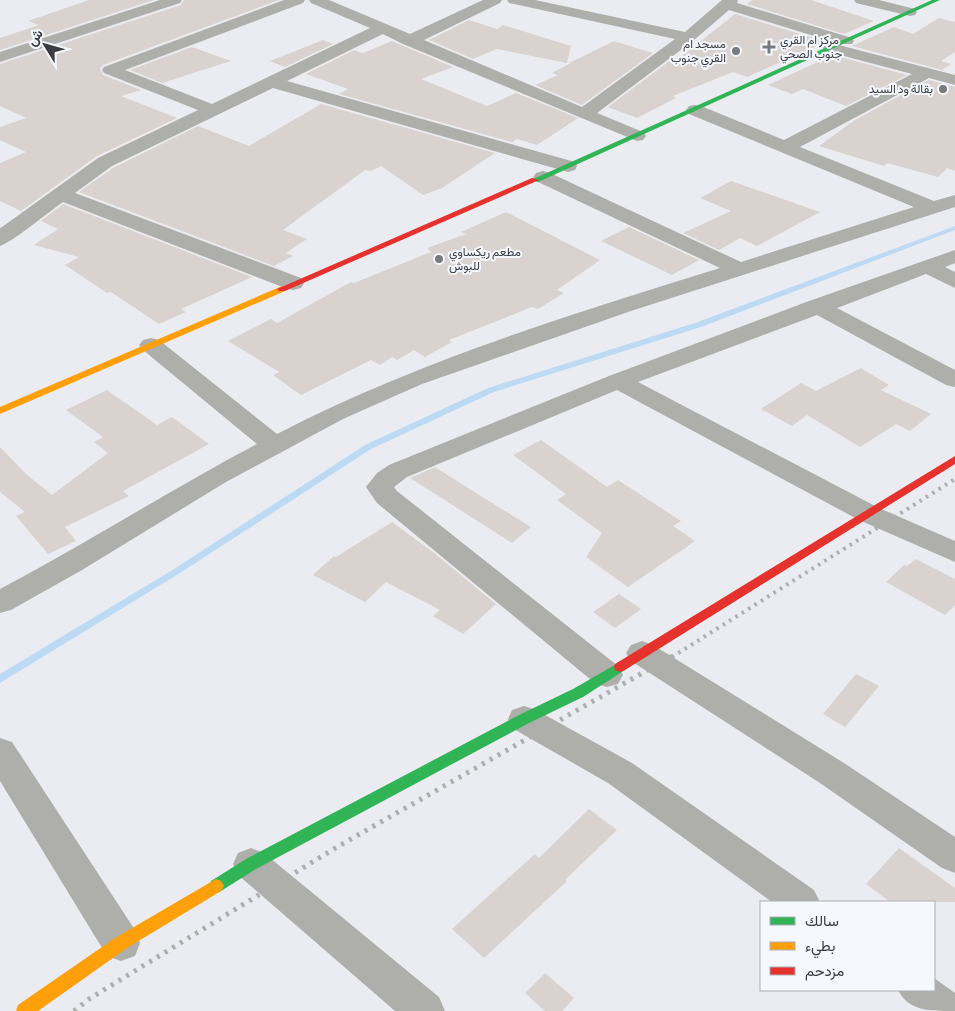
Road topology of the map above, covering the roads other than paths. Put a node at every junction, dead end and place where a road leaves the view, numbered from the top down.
1 (175, 0) edge
2 (298, 0) edge
3 (316, 0) edge
4 (495, 0) edge
5 (514, 0) edge
6 (861, 0) edge
7 (937, 0) edge
8 (728, 2) edge
9 (910, 12) junction
10 (383, 28) junction
11 (688, 37) junction
12 (409, 40) junction
13 (846, 40) junction
14 (831, 48) junction
15 (0, 57) edge
16 (927, 73) junction
17 (955, 80) edge
18 (272, 82) junction
19 (213, 110) junction
20 (695, 110) junction
21 (585, 114) junction
22 (637, 136) junction
23 (785, 147) junction
24 (568, 166) junction
25 (543, 177) junction
26 (61, 194) junction
27 (955, 201) edge
28 (930, 207) junction
29 (3, 232) edge
30 (955, 256) edge
31 (926, 266) junction
32 (741, 270) junction
33 (955, 281) edge
34 (293, 283) junction
35 (817, 306) junction
36 (151, 345) junction
37 (955, 380) edge
38 (618, 381) junction
39 (0, 411) edge
40 (274, 445) junction
41 (955, 459) edge
42 (869, 514) junction
43 (955, 552) edge
44 (0, 602) edge
45 (642, 653) junction
46 (607, 675) junction
47 (524, 719) junction
48 (0, 752) edge
49 (955, 857) edge
50 (251, 864) junction
51 (800, 901) edge
52 (121, 944) junction
53 (919, 991) edge
54 (24, 1011) edge
55 (425, 1011) edge
56 (946, 1011) edge

1 - 15 street
2 - 19 street
3 - 10 street
4 - 12 street
5 - 11 street
6 - 9 street
7 - 9 street
8 - 11 street
8 - 13 street
9 - 13 street
10 - 12 street
10 - 18 street
11 - 21 street
12 - 21 street
13 - 14 street
14 - 16 street
14 - 20 street
16 - 17 street
16 - 23 street
18 - 19 street
18 - 24 street
19 - 26 street
20 - 22 street
20 - 23 street
21 - 22 street
22 - 24 street
23 - 28 street
24 - 25 street
25 - 32 street
25 - 34 street
26 - 29 street
26 - 34 street
27 - 28 street
28 - 32 street
30 - 31 street
31 - 33 street
31 - 35 street
32 - 40 street
34 - 36 street
35 - 37 street
35 - 38 street
36 - 39 street
36 - 40 street
38 - 42 street
38 - 46 street
40 - 44 street
41 - 42 street
42 - 43 street
42 - 45 street
45 - 46 street
45 - 49 street
46 - 47 street
47 - 50 street
47 - 51 street
48 - 52 street
50 - 52 street
50 - 55 street
52 - 54 street
53 - 56 street

